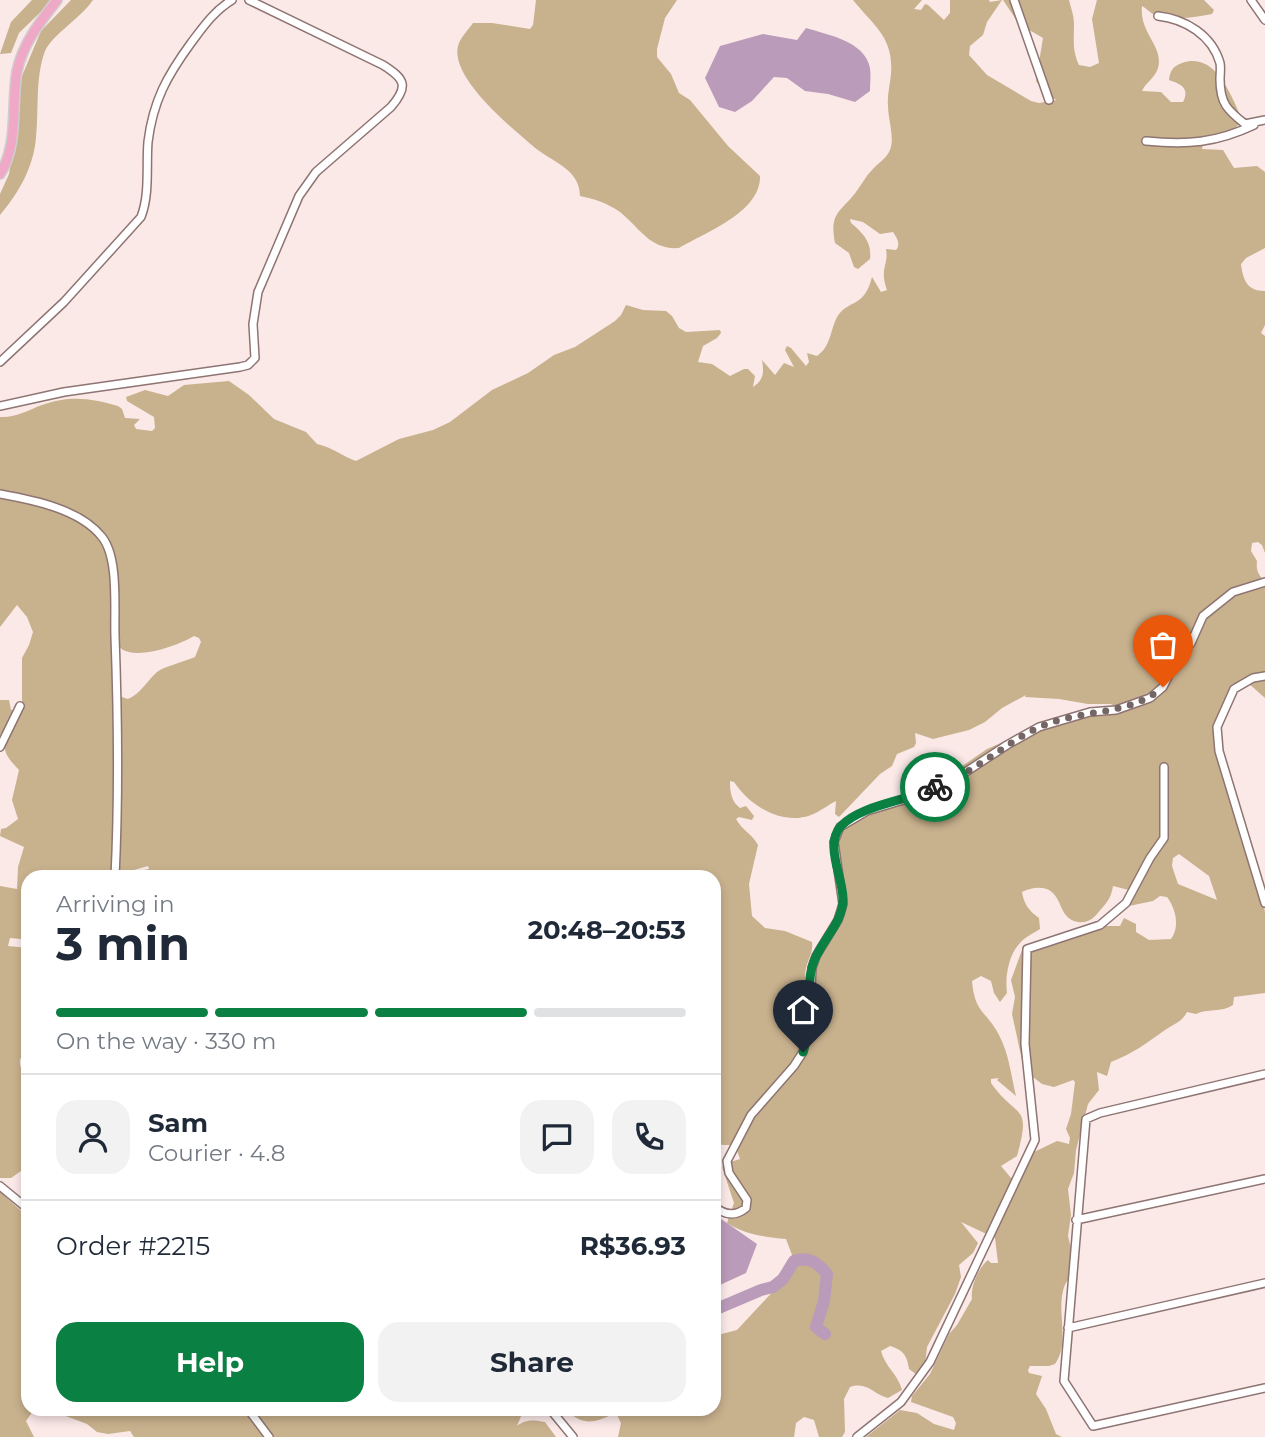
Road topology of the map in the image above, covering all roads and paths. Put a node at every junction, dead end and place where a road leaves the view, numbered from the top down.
1 (57, 0) edge
2 (232, 0) edge
3 (249, 0) edge
4 (1014, 0) edge
5 (1251, 0) edge
6 (1158, 16) dead end
7 (1265, 20) edge
8 (1049, 100) dead end
9 (1261, 122) edge
10 (1146, 141) dead end
11 (0, 174) edge
12 (0, 362) edge
13 (0, 405) edge
14 (0, 494) edge
15 (1265, 582) edge
16 (1265, 676) edge
17 (20, 706) dead end
18 (0, 747) edge
19 (1164, 766) dead end
20 (115, 870) edge
21 (1265, 903) edge
22 (1265, 1074) edge
23 (1265, 1178) edge
24 (0, 1186) edge
25 (21, 1203) edge
26 (721, 1210) edge
27 (1076, 1220) junction
28 (1265, 1283) edge
29 (1068, 1328) junction
30 (1265, 1388) edge
31 (253, 1416) edge
32 (556, 1416) edge
33 (269, 1437) edge
34 (573, 1437) edge
35 (857, 1437) edge

1 - 11 main road
2 - 12 street
3 - 13 street
4 - 8 street
5 - 7 street
6 - 9 street
9 - 10 street
14 - 20 street
15 - 26 street
16 - 21 street
17 - 18 street
19 - 35 street
22 - 27 street
23 - 27 street
24 - 25 street
27 - 29 street
28 - 29 street
29 - 30 street
31 - 33 street
32 - 34 street

